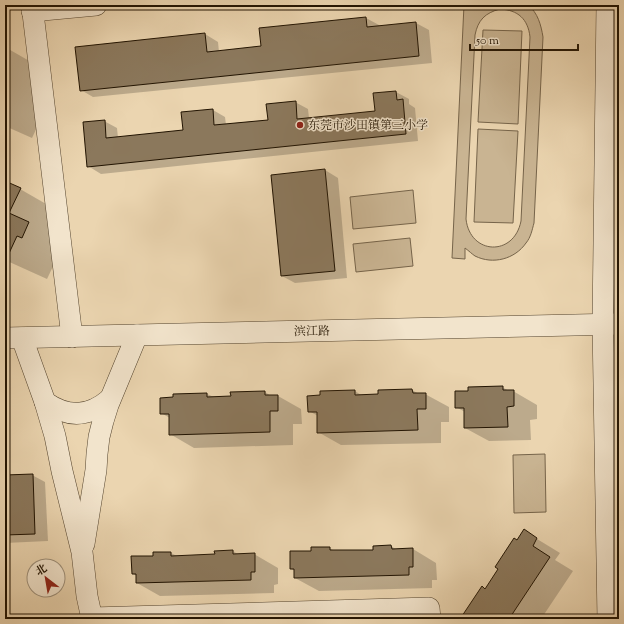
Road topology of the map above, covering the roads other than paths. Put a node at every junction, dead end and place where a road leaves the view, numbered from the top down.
1 (96, 5) edge
2 (607, 5) edge
3 (32, 8) edge
4 (611, 324) edge
5 (137, 335) junction
6 (72, 337) junction
7 (13, 338) edge
8 (110, 400) junction
9 (45, 402) junction
10 (82, 552) junction
11 (92, 618) edge
12 (430, 619) edge
13 (608, 619) edge

1 - 3 street
2 - 4 street
3 - 6 street
4 - 5 street, 滨江路
4 - 13 street
5 - 6 street, 滨江路
5 - 8 street
6 - 7 street, 滨江路
7 - 9 street
8 - 9 street
8 - 10 street
9 - 10 street
10 - 11 street
11 - 12 street

